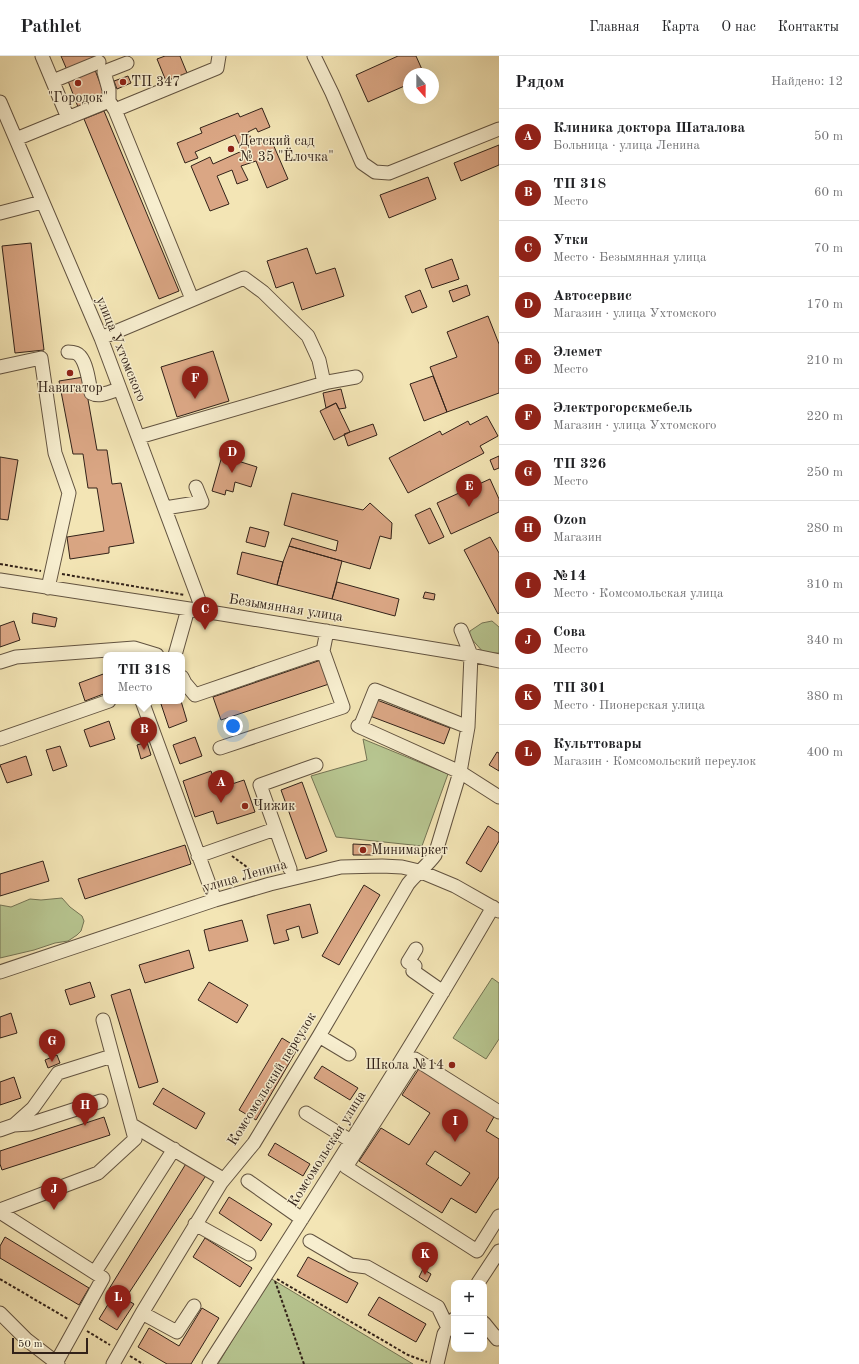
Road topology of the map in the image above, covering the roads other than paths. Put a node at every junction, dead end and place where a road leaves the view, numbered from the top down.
1 (42, 56) edge
2 (219, 56) edge
3 (314, 56) edge
4 (127, 63) dead end
5 (101, 64) edge
6 (52, 81) junction
7 (0, 102) edge
8 (112, 105) junction
9 (68, 118) junction
10 (499, 129) edge
11 (16, 139) junction
12 (42, 202) junction
13 (0, 213) edge
14 (192, 299) junction
15 (101, 338) junction
16 (68, 352) dead end
17 (0, 367) edge
18 (356, 377) dead end
19 (324, 383) junction
20 (120, 389) junction
21 (139, 437) junction
22 (196, 486) dead end
23 (165, 508) junction
24 (0, 580) edge
25 (48, 588) junction
26 (188, 609) junction
27 (203, 611) junction
28 (461, 630) dead end
29 (327, 631) junction
30 (323, 651) junction
31 (147, 652) edge
32 (176, 652) edge
33 (471, 655) junction
34 (499, 660) edge
35 (0, 662) edge
36 (185, 683) edge
37 (103, 703) edge
38 (143, 704) edge
39 (468, 727) junction
40 (0, 739) edge
41 (220, 748) dead end
42 (316, 765) dead end
43 (460, 772) junction
44 (499, 796) edge
45 (275, 829) junction
46 (198, 856) junction
47 (290, 869) dead end
48 (419, 871) junction
49 (215, 900) junction
50 (496, 909) edge
51 (416, 949) dead end
52 (0, 972) edge
53 (443, 992) junction
54 (103, 1020) dead end
55 (319, 1036) junction
56 (349, 1054) dead end
57 (112, 1056) junction
58 (101, 1101) dead end
59 (499, 1112) edge
60 (306, 1113) dead end
61 (14, 1125) junction
62 (132, 1125) junction
63 (0, 1130) edge
64 (351, 1141) junction
65 (174, 1149) junction
66 (224, 1179) junction
67 (248, 1181) dead end
68 (0, 1211) edge
69 (499, 1216) edge
70 (302, 1219) junction
71 (195, 1224) junction
72 (310, 1241) dead end
73 (499, 1251) edge
74 (249, 1254) dead end
75 (95, 1272) junction
76 (480, 1280) edge
77 (194, 1306) dead end
78 (0, 1313) edge
79 (142, 1313) junction
80 (451, 1324) edge
81 (487, 1327) edge
82 (499, 1337) edge
83 (57, 1363) edge
84 (113, 1364) edge
85 (209, 1364) edge
86 (437, 1364) edge

1 - 6 street
2 - 8 street
3 - 10 street
4 - 5 street
5 - 6 street
5 - 8 street
6 - 9 street
7 - 11 street, улица Ухтомского
8 - 9 street
8 - 14 street
9 - 11 street
11 - 12 street, улица Ухтомского
12 - 13 street
12 - 15 street, улица Ухтомского
14 - 15 street
14 - 19 street
15 - 20 street, улица Ухтомского
16 - 20 street
17 - 25 street
18 - 19 street
19 - 21 street
20 - 21 street, улица Ухтомского
21 - 23 street, улица Ухтомского
22 - 23 street
23 - 27 street, улица Ухтомского
24 - 25 street, Безымянная улица
25 - 26 street, Безымянная улица
26 - 27 street, Безымянная улица
26 - 32 street
27 - 29 street, Безымянная улица
28 - 33 street
29 - 30 street
29 - 33 street, Безымянная улица
30 - 36 street
30 - 41 street
31 - 35 street
33 - 34 street, Безымянная улица
33 - 39 street, Комсомольский переулок
37 - 40 street
38 - 46 street
39 - 43 street, Комсомольский переулок
39 - 43 street
42 - 45 street
43 - 44 street
43 - 48 street, Комсомольский переулок
45 - 46 street
45 - 47 street
46 - 49 street
48 - 49 street, улица Ленина
48 - 50 street, улица Ленина
48 - 55 street, Комсомольский переулок
49 - 52 street, улица Ленина
50 - 53 street, Комсомольская улица
51 - 53 street
53 - 64 street, Комсомольская улица
54 - 57 street
55 - 56 street
55 - 66 street, Комсомольский переулок
57 - 61 street
57 - 62 street
58 - 61 street
59 - 69 street
60 - 64 street
61 - 63 street
62 - 65 street
62 - 68 street
64 - 70 street, Комсомольская улица
65 - 66 street
65 - 75 street
66 - 71 street, Комсомольский переулок
67 - 70 street
68 - 75 street
70 - 85 street, Комсомольская улица
71 - 74 street
71 - 79 street, Комсомольский переулок
72 - 80 street
73 - 76 street
75 - 83 street
77 - 79 street
78 - 83 street
79 - 84 street, Комсомольский переулок
80 - 86 street
81 - 82 street

